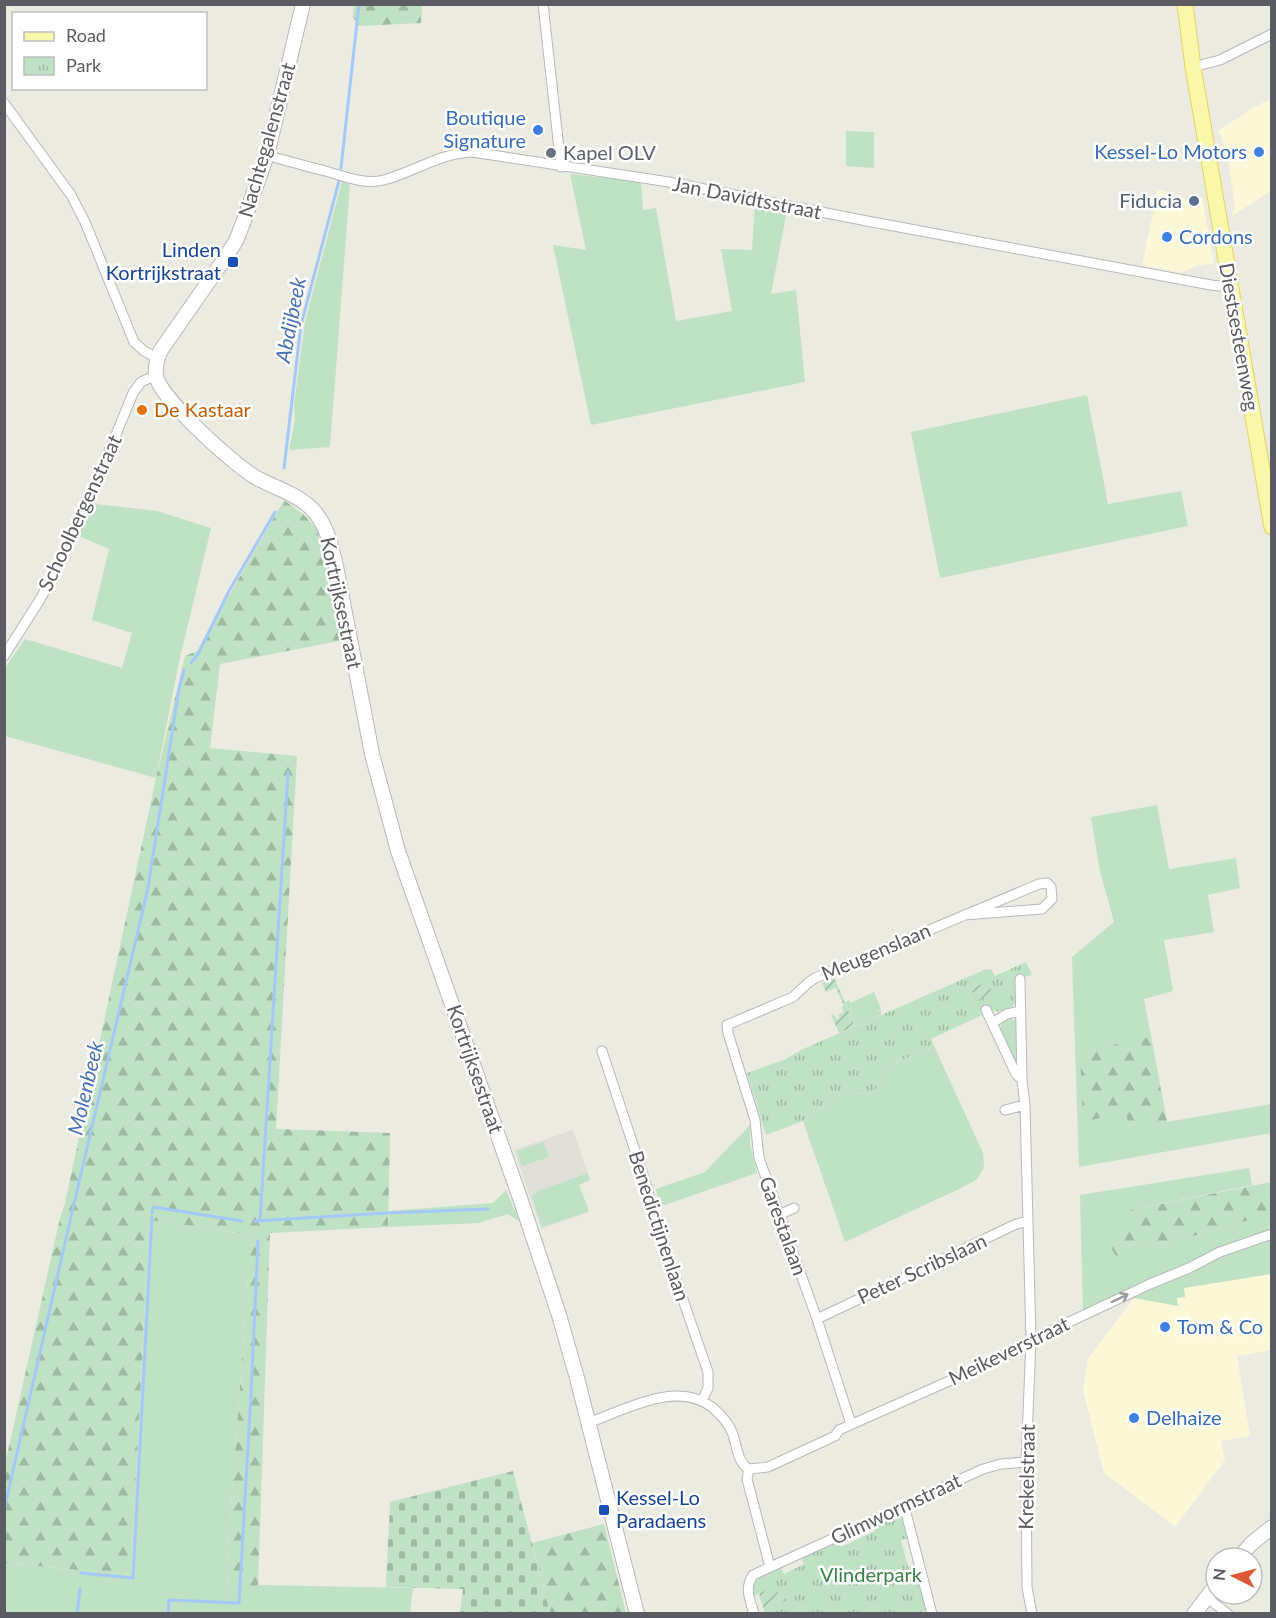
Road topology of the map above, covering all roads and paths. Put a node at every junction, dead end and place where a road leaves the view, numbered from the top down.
1 (303, 4) edge
2 (543, 4) edge
3 (1185, 4) edge
4 (1272, 34) edge
5 (1192, 67) junction
6 (4, 103) edge
7 (267, 155) junction
8 (561, 166) junction
9 (1230, 285) junction
10 (157, 358) junction
11 (156, 375) junction
12 (1272, 527) edge
13 (4, 656) edge
14 (1021, 891) junction
15 (1024, 910) junction
16 (964, 915) junction
17 (1020, 979) dead end
18 (986, 1010) dead end
19 (1020, 1011) junction
20 (992, 1023) junction
21 (727, 1025) joint
22 (602, 1051) dead end
23 (1022, 1080) junction
24 (1025, 1105) junction
25 (1005, 1110) dead end
26 (794, 1208) dead end
27 (779, 1215) junction
28 (1027, 1221) junction
29 (1272, 1234) edge
30 (817, 1319) junction
31 (1031, 1340) junction
32 (702, 1401) junction
33 (588, 1422) junction
34 (851, 1424) junction
35 (1026, 1462) junction
36 (749, 1469) junction
37 (905, 1509) junction
38 (1272, 1527) edge
39 (1249, 1546) edge
40 (770, 1567) junction
41 (1204, 1601) edge
42 (637, 1614) edge
43 (754, 1614) edge
44 (932, 1614) edge
45 (1032, 1614) edge
46 (1194, 1614) edge

1 - 7 street, Nachtegalenstraat
2 - 8 street
3 - 5 main road, Diestsesteenweg
4 - 5 street
5 - 9 main road, Diestsesteenweg
6 - 10 street
7 - 8 street, Jan Davidtsstraat
7 - 10 street, Nachtegalenstraat
8 - 9 street, Jan Davidtsstraat
9 - 12 main road, Diestsesteenweg
10 - 11 street
11 - 13 street, Schoolbergenstraat
11 - 33 street, Kortrijksestraat
14 - 15 street
14 - 15 street, Meugenslaan
14 - 16 street, Meugenslaan
15 - 16 street, Meugenslaan
16 - 21 street, Meugenslaan
17 - 19 street, Krekelstraat
18 - 20 street
19 - 20 street
19 - 23 street, Krekelstraat
20 - 23 street
21 - 27 street, Garestalaan
22 - 32 street, Benedictijnenlaan
23 - 24 street, Krekelstraat
24 - 25 street
24 - 28 street, Krekelstraat
26 - 27 street
27 - 30 street, Garestalaan
28 - 30 street, Peter Scribslaan
28 - 31 street, Krekelstraat
31 -> 29 street, Meikeverstraat
30 - 34 street, Garestalaan
31 - 34 street, Meikeverstraat
31 - 35 street, Krekelstraat
32 - 33 street
32 - 36 street
33 - 42 street, Kortrijksestraat
34 - 36 street, Meikeverstraat
35 - 37 street, Glimwormstraat
35 - 45 street, Krekelstraat
36 - 40 street
37 - 40 street, Glimwormstraat
37 - 44 street
38 - 39 street
40 - 43 street, Glimwormstraat
41 - 46 street

